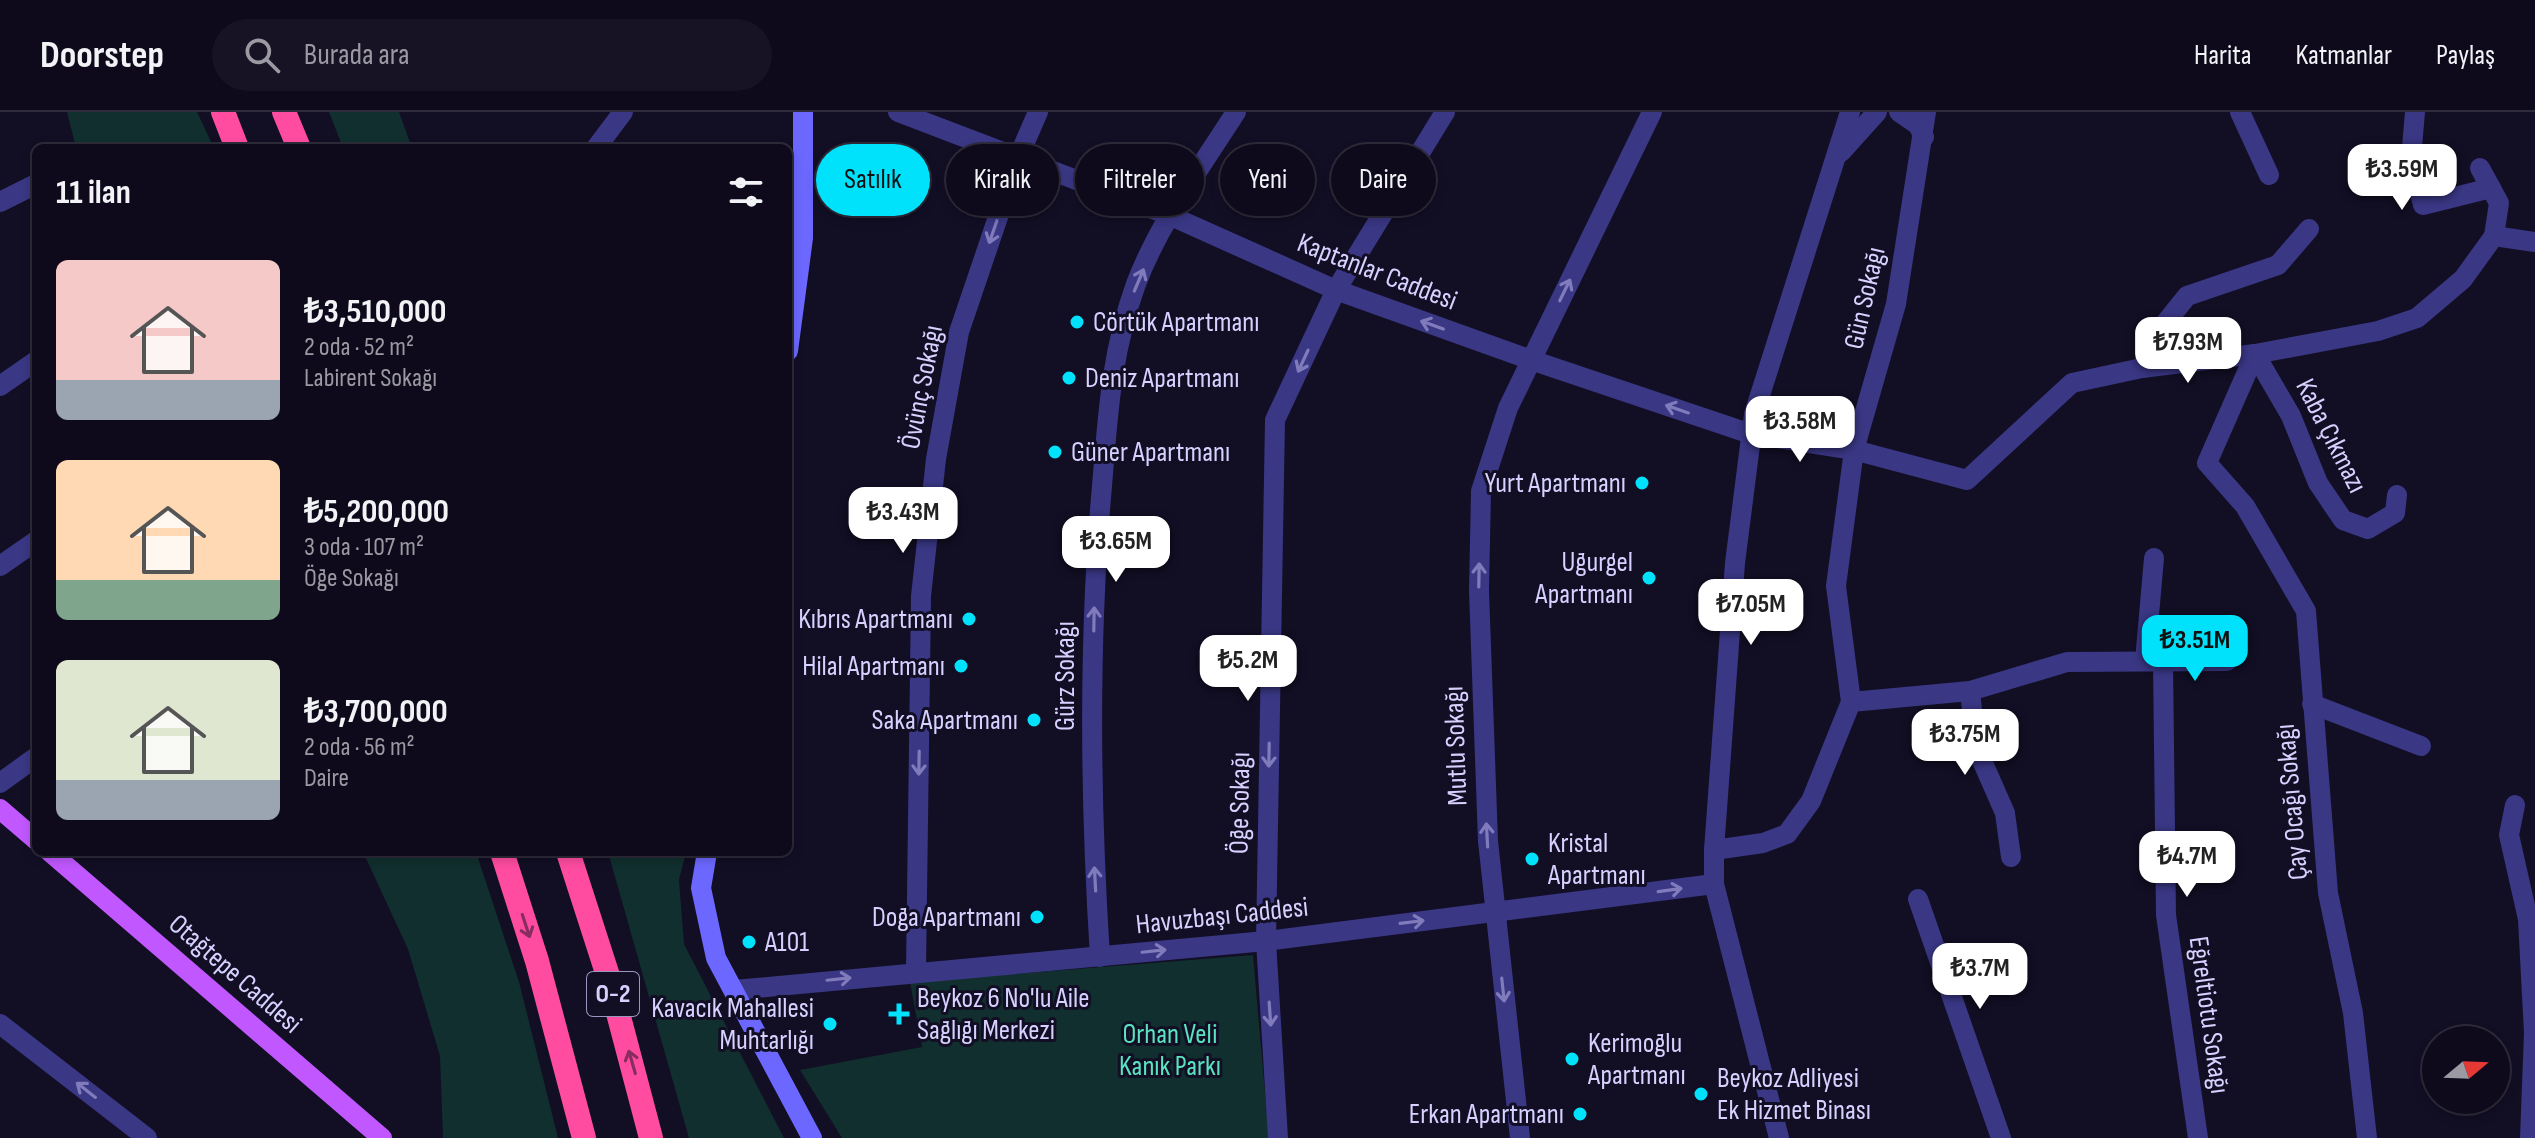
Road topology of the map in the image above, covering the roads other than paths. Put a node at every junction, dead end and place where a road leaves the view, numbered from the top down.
1 (223, 112) edge
2 (284, 112) edge
3 (623, 112) edge
4 (803, 112) edge
5 (898, 112) edge
6 (1038, 112) edge
7 (1236, 112) edge
8 (1445, 112) edge
9 (1652, 112) edge
10 (1877, 112) edge
11 (1899, 112) edge
12 (1926, 112) edge
13 (2240, 112) edge
14 (2415, 112) edge
15 (1844, 113) edge
16 (1924, 137) junction
17 (235, 144) edge
18 (297, 144) edge
19 (599, 144) edge
20 (981, 144) edge
21 (1024, 144) edge
22 (1836, 158) junction
23 (1204, 163) edge
24 (2480, 168) dead end
25 (2269, 175) dead end
26 (32, 186) edge
27 (2491, 188) junction
28 (0, 202) edge
29 (998, 216) edge
30 (1171, 216) joint
31 (2309, 229) dead end
32 (2494, 236) junction
33 (2535, 242) edge
34 (1336, 290) junction
35 (792, 298) edge
36 (2255, 354) junction
37 (1531, 360) junction
38 (32, 364) edge
39 (2142, 368) junction
40 (0, 386) edge
41 (1751, 434) junction
42 (1854, 450) junction
43 (2397, 495) dead end
44 (32, 544) edge
45 (2154, 558) dead end
46 (0, 566) edge
47 (2154, 661) junction
48 (2227, 661) dead end
49 (1970, 691) junction
50 (1851, 702) junction
51 (2312, 704) junction
52 (2421, 746) dead end
53 (32, 760) edge
54 (0, 783) edge
55 (2515, 805) dead end
56 (0, 809) edge
57 (32, 837) edge
58 (1714, 850) junction
59 (55, 856) edge
60 (503, 856) edge
61 (569, 856) edge
62 (706, 856) edge
63 (2011, 857) dead end
64 (1714, 884) junction
65 (1918, 899) dead end
66 (1495, 912) junction
67 (1266, 941) junction
68 (1100, 957) junction
69 (916, 971) junction
70 (734, 990) junction
71 (0, 1024) edge
72 (147, 1138) edge
73 (382, 1138) edge
74 (584, 1138) edge
75 (651, 1138) edge
76 (812, 1138) edge
77 (1278, 1138) edge
78 (1520, 1138) edge
79 (1779, 1138) edge
80 (2001, 1138) edge
81 (2198, 1138) edge
82 (2367, 1138) edge
83 (2530, 1138) edge

1 - 17 highway
2 - 18 highway
3 - 19 street
4 - 35 main road
5 - 20 street, Kaptanlar Caddesi
6 - 21 street, Övünç Sokağı
7 - 23 street, Gürz Sokağı
8 - 34 street, Öḡe Sokağı
37 -> 9 street, Mutlu Sokağı
10 - 22 street
11 - 16 street
12 - 16 street, Gün Sokağı
13 - 25 street
14 - 27 street
15 - 22 street
16 - 42 street, Gün Sokağı
22 - 41 street
24 - 27 street
26 - 28 street
27 - 32 street
29 -> 69 street, Övünç Sokağı
30 - 34 street, Kaptanlar Caddesi
68 -> 30 street, Gürz Sokağı
31 - 39 street
32 - 33 street
32 - 36 street
37 -> 34 street, Kaptanlar Caddesi
34 -> 67 street, Öḡe Sokağı
36 - 39 street
36 - 43 street, Kaba Çıkmazı
36 - 51 street, Çay Ocağı Sokağı
41 -> 37 street, Kaptanlar Caddesi
66 -> 37 street, Mutlu Sokağı
38 - 40 street
39 - 42 street, Kaptanlar Caddesi
41 - 42 street, Kaptanlar Caddesi
41 - 58 street
42 - 50 street, Gün Sokağı
44 - 46 street
45 - 47 street, Eğreltiotu Sokağı
47 - 48 street
47 - 49 street
47 - 81 street, Eğreltiotu Sokağı
49 - 50 street
49 - 63 street
50 - 58 street, Gün Sokağı
51 - 52 street
51 - 82 street, Çay Ocağı Sokağı
53 - 54 street
55 - 83 street
56 - 57 main road
58 - 64 street
59 - 73 main road, Otağtepe Caddesi
60 -> 74 highway, O-2
75 -> 61 highway, O-2
62 - 70 main road
66 -> 64 street, Havuzbaşı Caddesi
64 - 79 street
65 - 80 street
67 -> 66 street, Havuzbaşı Caddesi
66 -> 78 street, Mutlu Sokağı
68 -> 67 street, Havuzbaşı Caddesi
67 -> 77 street, Öḡe Sokağı
68 - 69 street, Havuzbaşı Caddesi
70 -> 69 street, Havuzbaşı Caddesi
70 - 76 main road
72 -> 71 street

